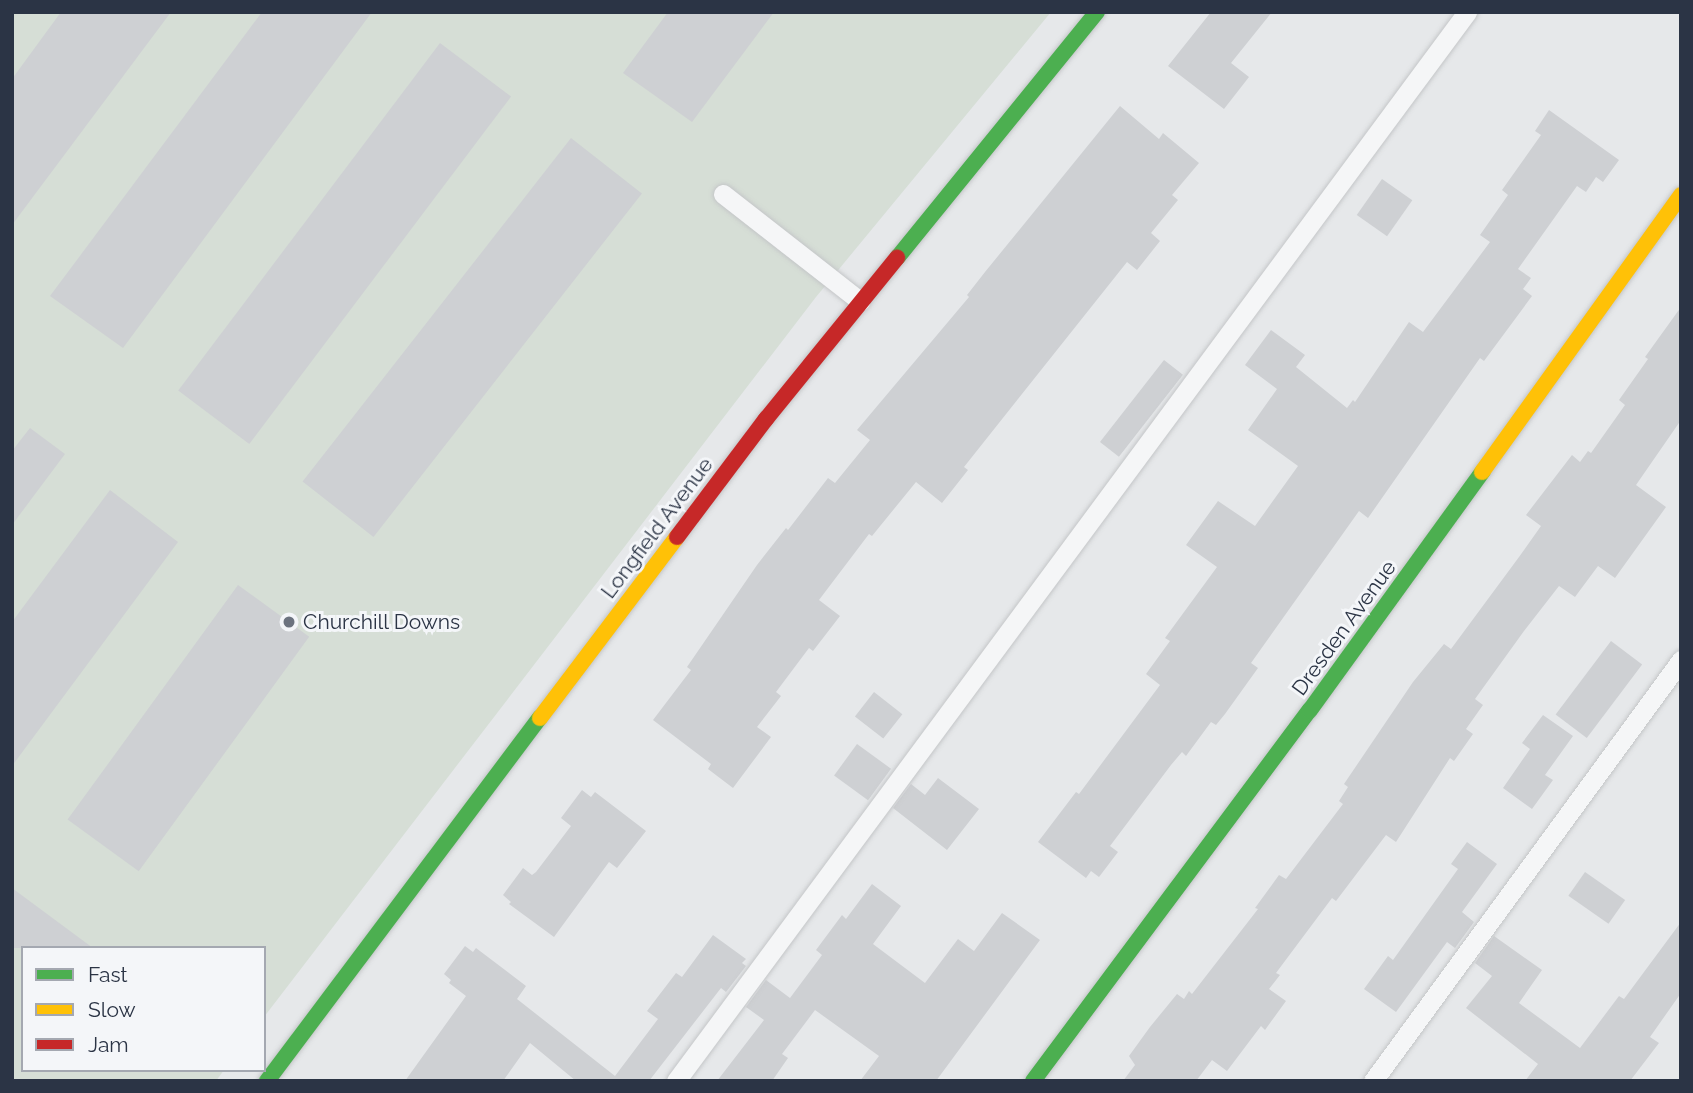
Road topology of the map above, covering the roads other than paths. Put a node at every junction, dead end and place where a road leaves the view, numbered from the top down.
1 (1097, 12) edge
2 (1466, 12) edge
3 (723, 194) dead end
4 (1681, 195) edge
5 (860, 301) junction
6 (1681, 660) edge
7 (267, 1081) edge
8 (676, 1081) edge
9 (1033, 1081) edge
10 (1373, 1081) edge

1 - 5 street, Longfield Avenue
2 - 8 lane
3 - 5 lane
4 - 9 street, Dresden Avenue
5 - 7 street, Longfield Avenue
6 - 10 lane

